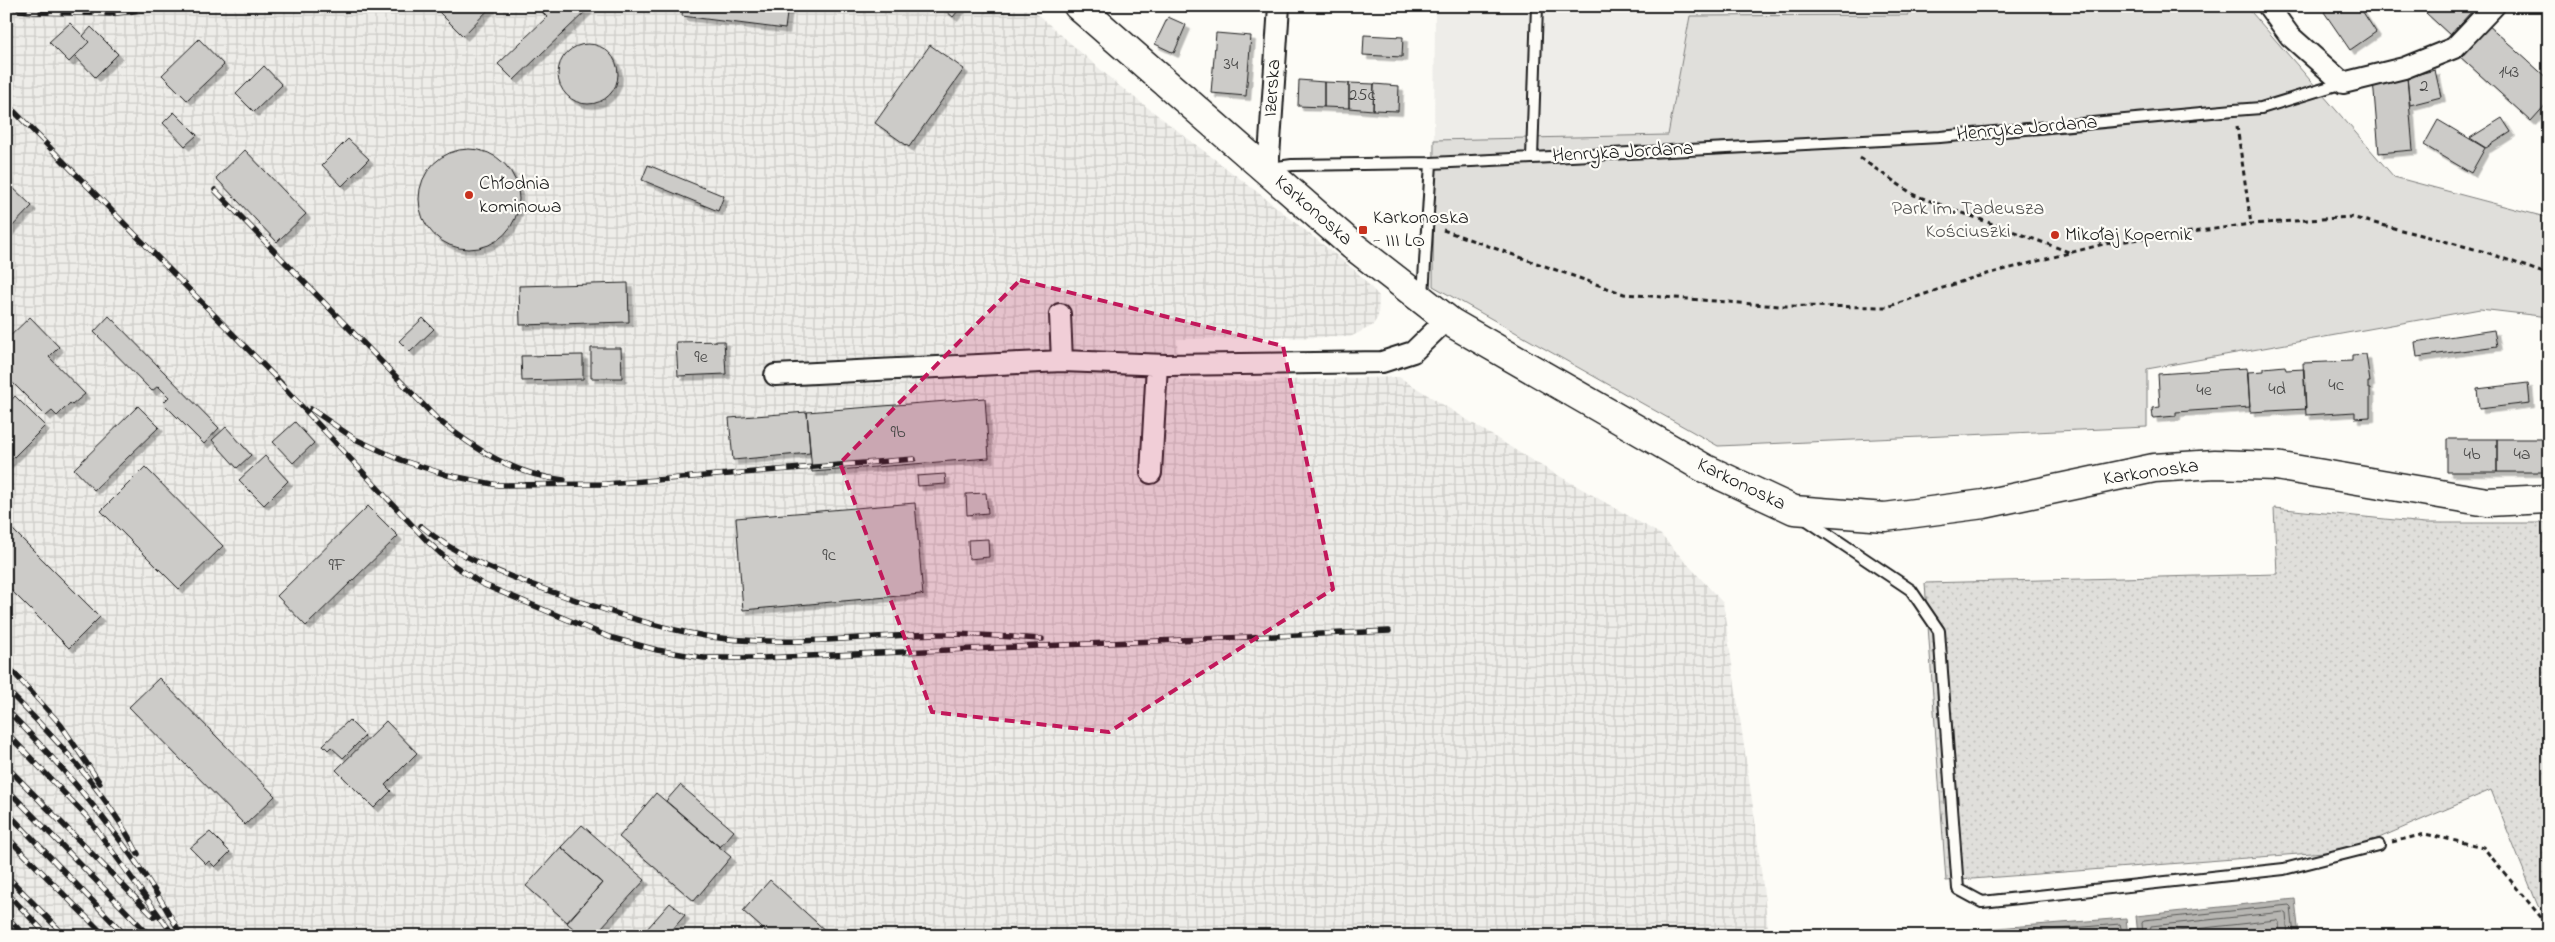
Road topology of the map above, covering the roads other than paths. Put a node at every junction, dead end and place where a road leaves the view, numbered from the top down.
1 (1078, 6) edge
2 (1279, 6) edge
3 (1537, 6) edge
4 (2268, 6) edge
5 (2494, 6) edge
6 (2343, 83) junction
7 (1532, 158) junction
8 (1431, 163) junction
9 (1264, 169) junction
10 (1422, 300) junction
11 (1060, 314) dead end
12 (1447, 319) junction
13 (1062, 361) junction
14 (1157, 365) junction
15 (775, 375) dead end
16 (1152, 473) dead end
17 (2549, 499) edge
18 (1794, 510) junction
19 (2379, 844) road end

1 - 9 main road, Karkonoska
2 - 9 street, Izerska
3 - 7 lane, Henryka Jordana
4 - 6 street
5 - 6 street, Henryka Jordana
6 - 7 lane, Henryka Jordana
7 - 8 lane, Henryka Jordana
8 - 9 lane, Henryka Jordana
8 - 10 lane
9 - 10 main road, Karkonoska
10 - 12 main road, Karkonoska
11 - 13 street
12 - 14 street
12 - 18 main road, Karkonoska
13 - 14 street
13 - 15 street
14 - 16 street
17 - 18 main road, Karkonoska
18 - 19 lane

